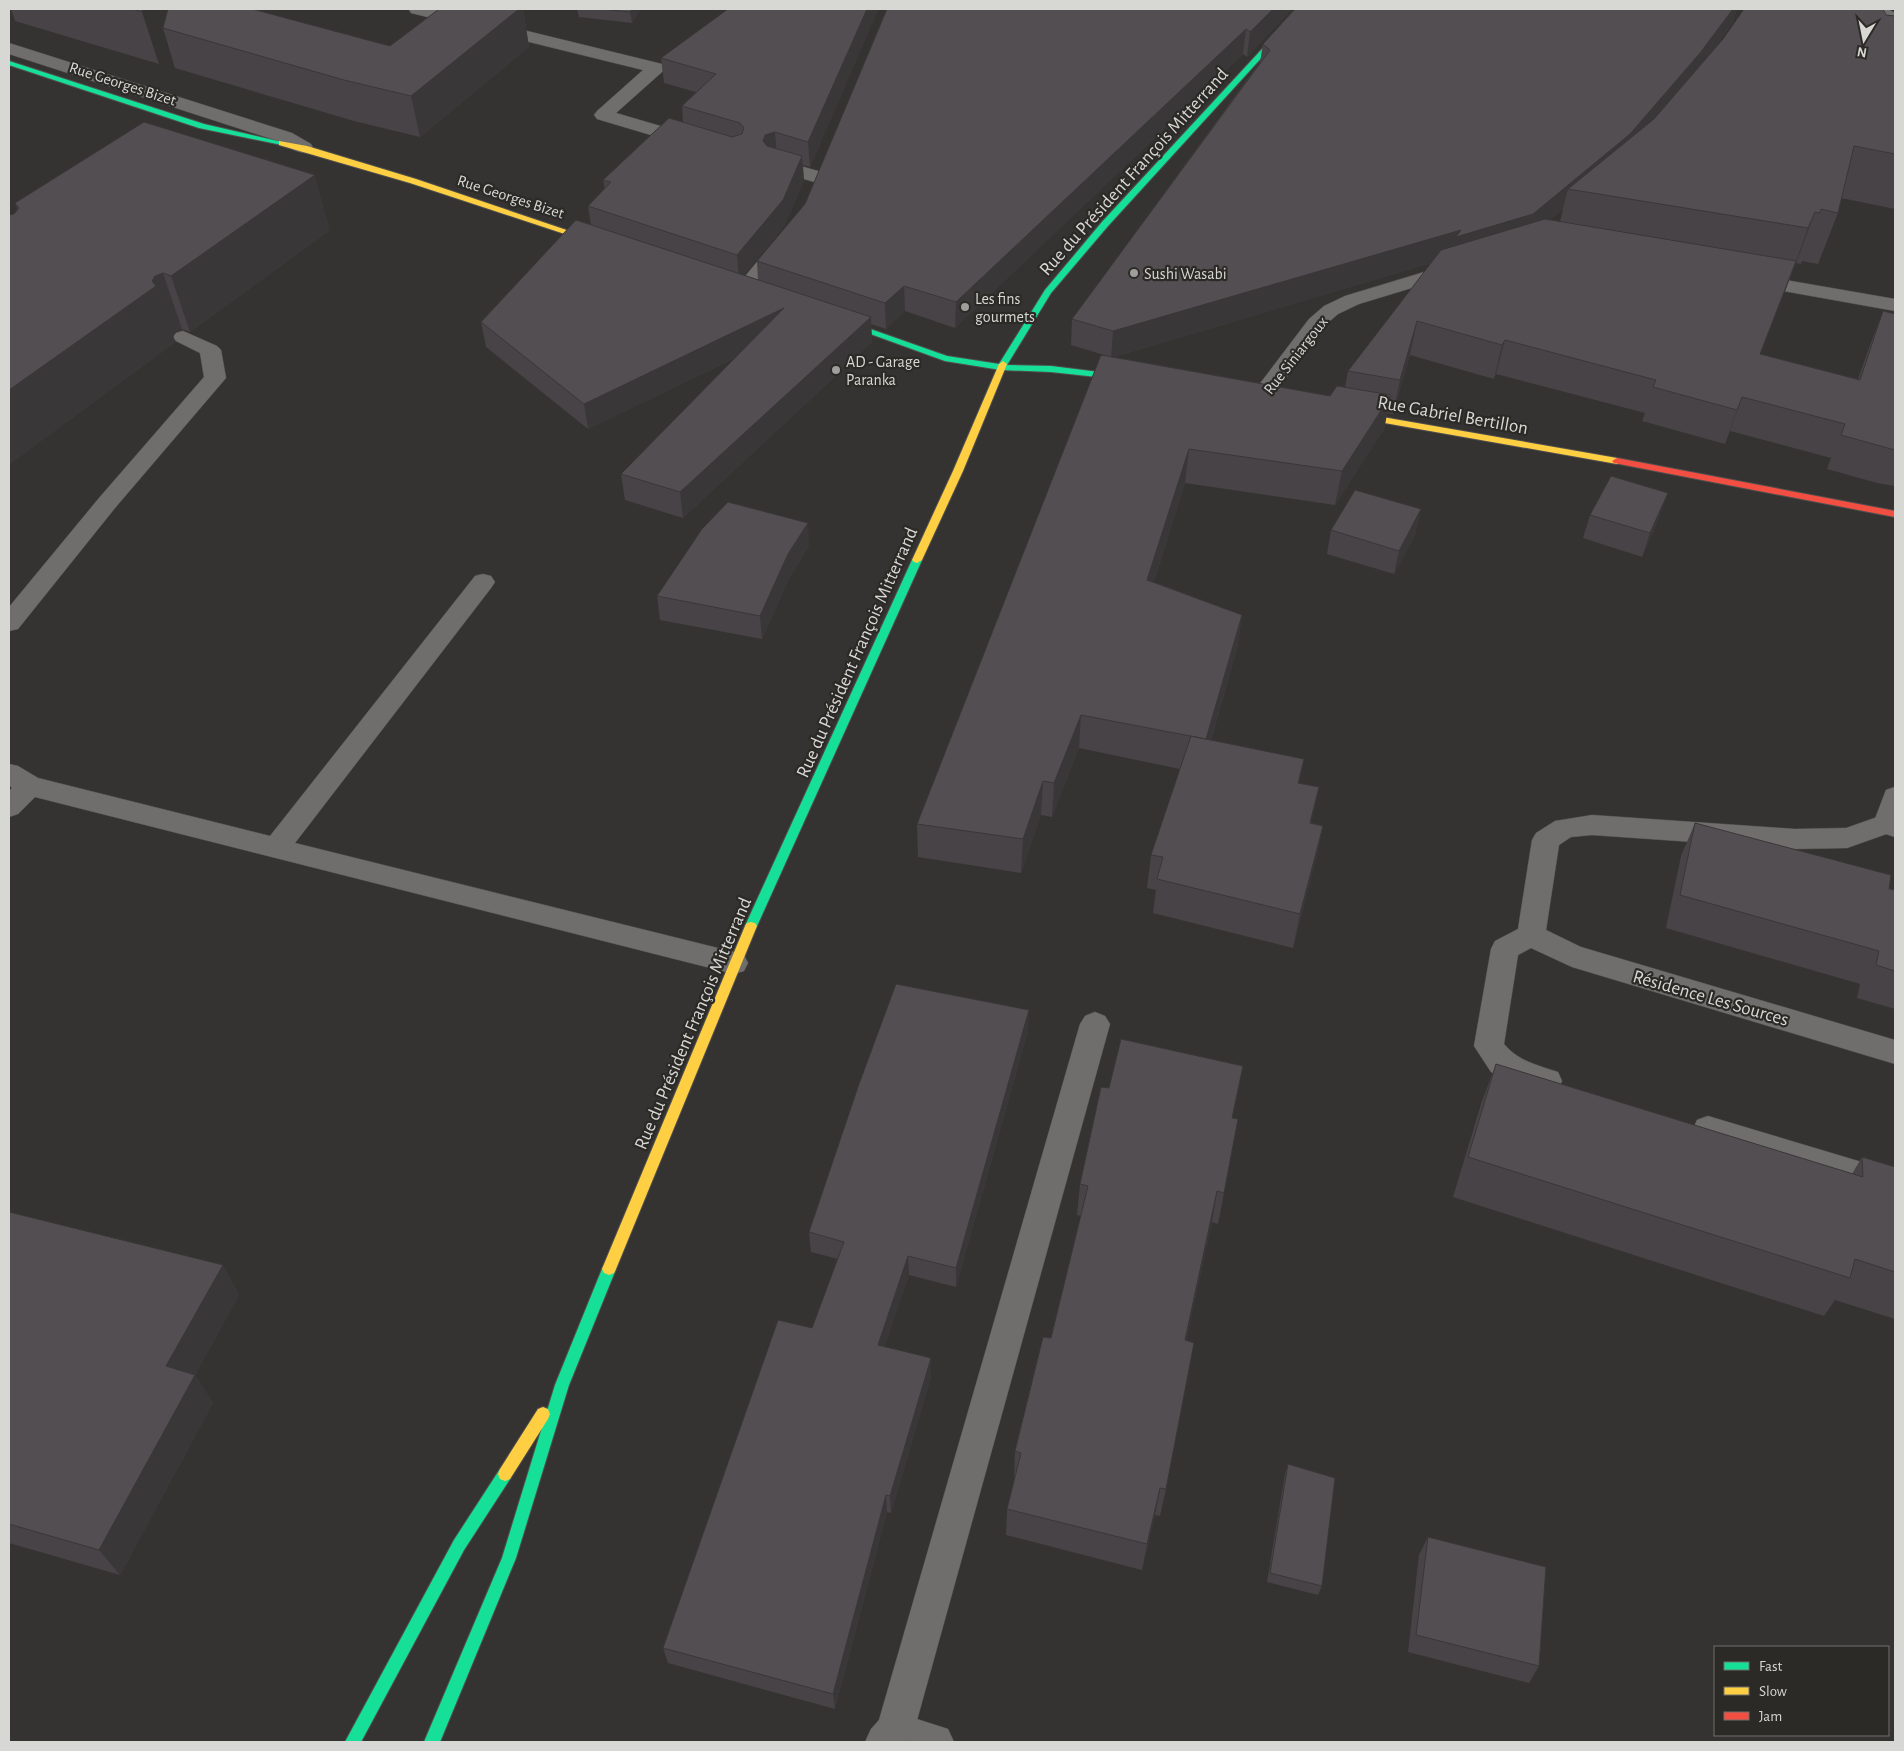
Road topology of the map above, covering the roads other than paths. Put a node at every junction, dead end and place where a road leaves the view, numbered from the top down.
1 (417, 9) edge
2 (1303, 9) edge
3 (1877, 9) edge
4 (1895, 20) edge
5 (9, 48) edge
6 (9, 63) edge
7 (707, 146) edge
8 (304, 148) junction
9 (825, 159) edge
10 (776, 165) edge
11 (818, 177) junction
12 (810, 195) edge
13 (795, 229) edge
14 (611, 246) edge
15 (1472, 264) edge
16 (1729, 276) edge
17 (743, 290) edge
18 (1895, 305) edge
19 (824, 316) edge
20 (183, 337) dead end
21 (1002, 367) junction
22 (1140, 381) edge
23 (1260, 398) edge
24 (1338, 412) edge
25 (1895, 514) edge
26 (483, 582) dead end
27 (9, 623) edge
28 (19, 779) edge
29 (1895, 797) edge
30 (9, 807) edge
31 (1891, 825) edge
32 (276, 848) junction
33 (1530, 935) junction
34 (734, 963) junction
35 (1094, 1024) dead end
36 (1895, 1052) edge
37 (1573, 1089) edge
38 (1686, 1123) edge
39 (1895, 1185) edge
40 (562, 1385) junction
41 (889, 1737) edge
42 (356, 1740) edge
43 (432, 1742) edge
44 (935, 1742) edge

1 - 7 street
2 - 21 street, Rue du Président François Mitterrand
3 - 4 street
5 - 8 street
6 - 8 street, Rue Georges Bizet
8 - 14 street, Rue Georges Bizet
9 - 11 street
10 - 11 street
11 - 12 street
13 - 17 street
15 - 23 street, Rue Siniargoux
16 - 18 street
19 - 21 street
20 - 27 street
21 - 22 street
21 - 34 street, Rue du Président François Mitterrand
24 - 25 street, Rue Gabriel Bertillon
26 - 32 street
28 - 30 street
28 - 32 street
29 - 31 street
31 - 33 street
32 - 34 street
33 - 36 street, Résidence Les Sources
33 - 37 street
34 - 40 street, Rue du Président François Mitterrand
35 - 41 street
38 - 39 street
40 - 42 street, Rue du Président François Mitterrand
40 - 43 street, Rue du Président François Mitterrand
41 - 44 street

